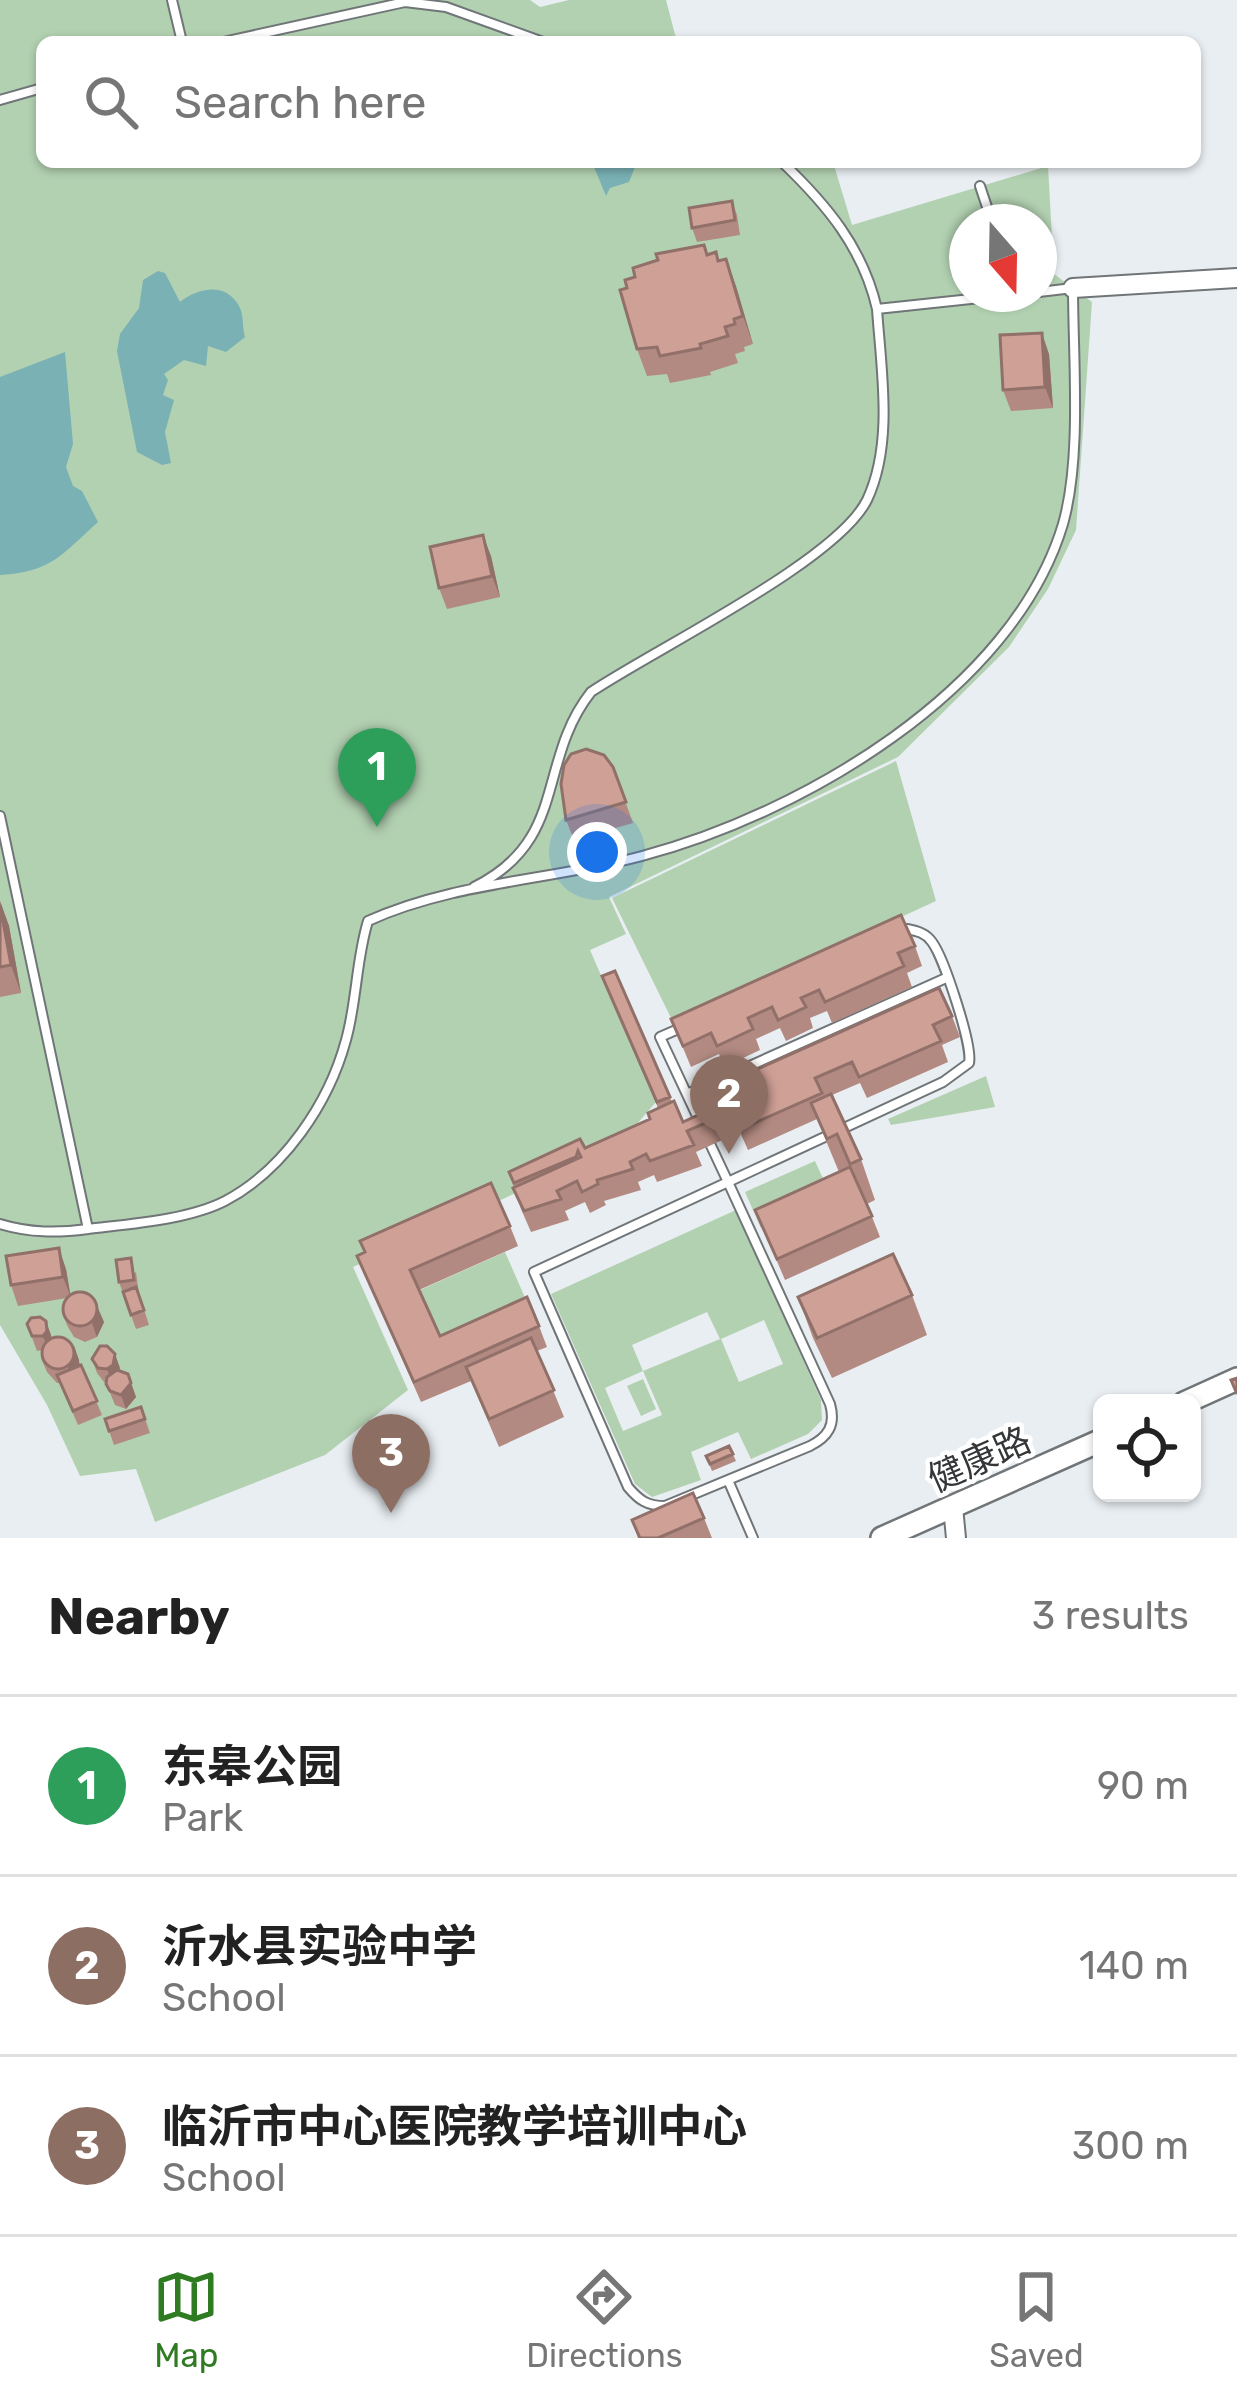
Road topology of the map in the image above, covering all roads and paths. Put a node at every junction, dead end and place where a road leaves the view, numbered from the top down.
1 (172, 0) edge
2 (181, 36) edge
3 (250, 36) edge
4 (526, 36) edge
5 (36, 90) edge
6 (0, 100) edge
7 (788, 168) edge
8 (980, 186) dead end
9 (986, 204) edge
10 (1237, 278) edge
11 (1073, 288) junction
12 (1057, 290) edge
13 (949, 301) edge
14 (877, 309) junction
15 (0, 816) edge
16 (460, 893) junction
17 (946, 978) junction
18 (687, 1094) junction
19 (728, 1182) junction
20 (0, 1224) edge
21 (88, 1229) junction
22 (1237, 1379) edge
23 (1201, 1395) edge
24 (1093, 1444) edge
25 (728, 1480) junction
26 (953, 1507) junction
27 (753, 1538) edge
28 (882, 1538) edge
29 (956, 1538) edge

1 - 2 lane
3 - 4 lane
5 - 6 lane
7 - 14 lane
8 - 9 lane
10 - 11 street
11 - 12 lane
11 - 16 lane
13 - 14 lane
14 - 16 lane
15 - 21 lane
16 - 21 lane
17 - 18 lane
17 - 18 lane
17 - 19 lane
18 - 19 lane
19 - 25 lane
19 - 25 lane
20 - 21 lane
22 - 23 main road
24 - 26 main road, 健康路
25 - 27 lane
26 - 28 main road, 健康路
26 - 29 street

